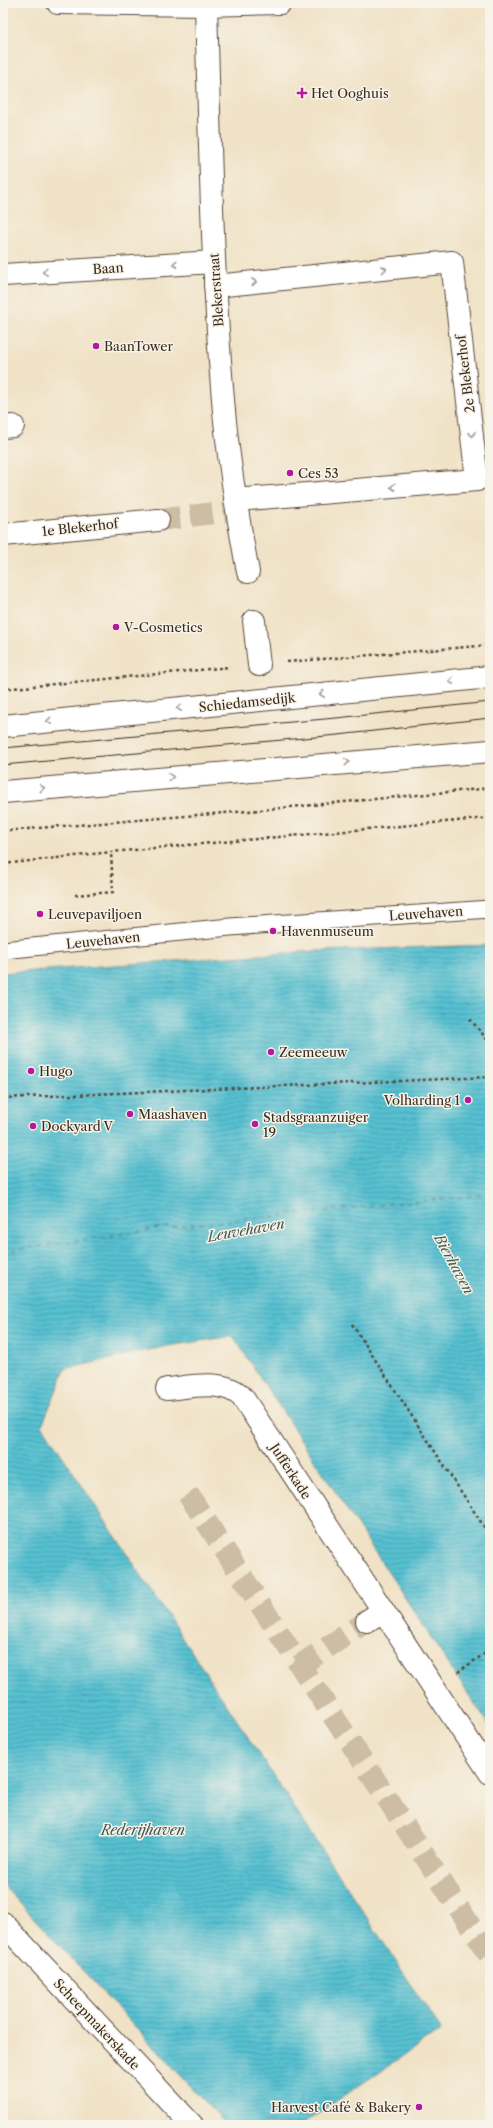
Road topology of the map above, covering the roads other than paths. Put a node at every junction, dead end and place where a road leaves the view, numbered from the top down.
1 (58, 3) edge
2 (280, 3) edge
3 (206, 5) junction
4 (214, 262) junction
5 (3, 275) edge
6 (216, 286) junction
7 (236, 505) junction
8 (158, 520) tunnel mouth
9 (3, 535) edge
10 (248, 572) dead end
11 (254, 621) dead end
12 (259, 665) dead end
13 (490, 677) edge
14 (3, 726) edge
15 (490, 751) edge
16 (3, 792) edge
17 (490, 909) edge
18 (3, 950) edge
19 (168, 1389) dead end
20 (490, 1772) edge
21 (3, 1923) edge
22 (192, 2125) edge

1 - 3 street
2 - 3 street
3 - 4 street, Blekerstraat
4 -> 5 street, Baan
4 - 6 street, Blekerstraat
6 - 7 street, Blekerstraat
6 -> 7 street, 2e Blekerhof
7 - 10 street, Blekerstraat
8 - 9 street, 1e Blekerhof
11 - 12 street
13 -> 14 street, Schiedamsedijk
16 -> 15 street
17 - 18 lane, Leuvehaven
19 - 20 street, Jufferkade
21 - 22 street, Scheepmakerskade

